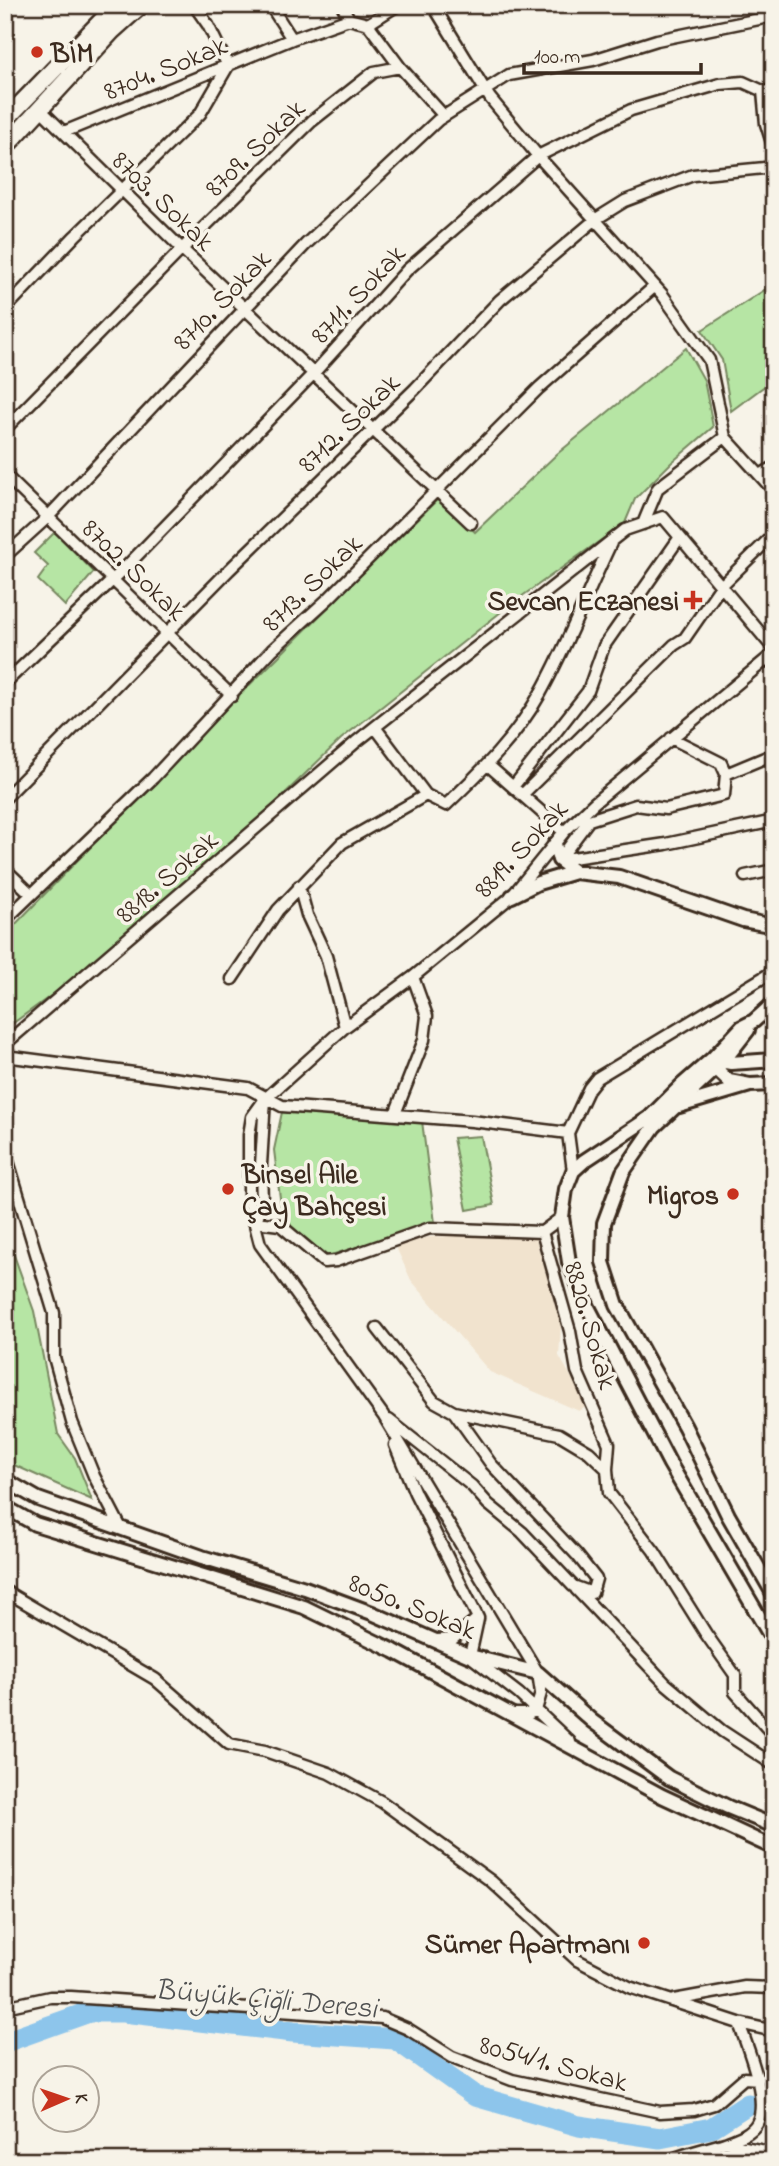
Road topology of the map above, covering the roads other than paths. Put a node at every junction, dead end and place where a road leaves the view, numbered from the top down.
1 (117, 5) edge
2 (141, 5) edge
3 (194, 5) edge
4 (270, 5) edge
5 (342, 5) edge
6 (398, 5) edge
7 (433, 5) edge
8 (774, 16) edge
9 (349, 19) junction
10 (368, 24) junction
11 (292, 39) junction
12 (228, 66) junction
13 (400, 67) junction
14 (484, 89) junction
15 (768, 92) edge
16 (41, 110) junction
17 (444, 116) junction
18 (5, 120) edge
19 (64, 132) junction
20 (5, 147) edge
21 (774, 149) edge
22 (538, 156) junction
23 (774, 167) edge
24 (121, 191) junction
25 (596, 219) junction
26 (181, 249) junction
27 (656, 286) junction
28 (244, 308) junction
29 (5, 309) edge
30 (313, 374) junction
31 (5, 429) edge
32 (373, 430) junction
33 (725, 437) junction
34 (774, 467) edge
35 (5, 475) edge
36 (760, 475) junction
37 (439, 490) junction
38 (774, 491) edge
39 (48, 517) junction
40 (471, 523) dead end
41 (643, 524) junction
42 (774, 534) edge
43 (680, 537) junction
44 (612, 540) junction
45 (5, 556) edge
46 (113, 580) junction
47 (721, 586) junction
48 (169, 632) junction
49 (774, 651) edge
50 (5, 683) edge
51 (232, 696) junction
52 (376, 727) junction
53 (671, 738) junction
54 (774, 754) edge
55 (488, 765) junction
56 (726, 774) junction
57 (513, 787) junction
58 (426, 795) junction
59 (522, 795) junction
60 (5, 798) edge
61 (774, 821) edge
62 (564, 832) junction
63 (555, 844) junction
64 (559, 860) junction
65 (5, 869) edge
66 (774, 870) edge
67 (575, 872) junction
68 (745, 876) dead end
69 (299, 886) junction
70 (31, 894) junction
71 (512, 896) junction
72 (5, 920) edge
73 (774, 926) edge
74 (774, 971) edge
75 (413, 976) junction
76 (232, 979) dead end
77 (774, 1003) edge
78 (754, 1021) junction
79 (345, 1027) junction
80 (5, 1044) edge
81 (5, 1056) edge
82 (757, 1060) junction
83 (774, 1060) edge
84 (715, 1063) junction
85 (774, 1084) edge
86 (751, 1086) junction
87 (265, 1098) junction
88 (676, 1107) junction
89 (395, 1114) junction
90 (568, 1133) junction
91 (5, 1150) edge
92 (573, 1171) junction
93 (562, 1217) junction
94 (257, 1223) junction
95 (542, 1232) junction
96 (377, 1328) dead end
97 (454, 1412) junction
98 (383, 1415) junction
99 (607, 1469) junction
100 (5, 1480) edge
101 (5, 1507) edge
102 (121, 1528) junction
103 (573, 1586) junction
104 (5, 1591) edge
105 (774, 1595) edge
106 (478, 1618) junction
107 (433, 1640) junction
108 (774, 1642) edge
109 (470, 1656) junction
110 (538, 1672) junction
111 (536, 1710) junction
112 (508, 1714) junction
113 (774, 1736) edge
114 (580, 1751) junction
115 (774, 1765) edge
116 (774, 1826) edge
117 (774, 1848) edge
118 (774, 1988) edge
119 (674, 2001) junction
120 (5, 2007) edge
121 (739, 2024) junction
122 (774, 2031) edge
123 (758, 2079) junction
124 (725, 2142) junction
125 (774, 2153) edge
126 (667, 2161) edge

1 - 18 highway
2 - 16 highway
3 - 12 street
4 - 11 street
5 - 9 street
6 - 10 street
7 - 14 street
8 - 14 street, 8710. Sokak
9 - 10 street
9 - 11 street, 8704. Sokak
10 - 13 street
11 - 12 street, 8704. Sokak
12 - 19 street, 8704. Sokak
12 - 24 street
13 - 17 street
13 - 26 street, 8709. Sokak
14 - 17 street, 8710. Sokak
14 - 22 street
15 - 21 street, 8711. Sokak
15 - 22 street, 8711. Sokak
16 - 19 street, 8703. Sokak
16 - 20 highway
17 - 28 street, 8710. Sokak
19 - 24 street, 8703. Sokak
22 - 25 street
22 - 30 street, 8711. Sokak
23 - 25 street, 8712. Sokak
24 - 26 street, 8703. Sokak
24 - 29 street
25 - 27 street
25 - 32 street, 8712. Sokak
26 - 28 street, 8703. Sokak
26 - 31 street, 8709. Sokak
27 - 33 street
27 - 37 street, 8713. Sokak
28 - 30 street, 8703. Sokak
28 - 39 street, 8710. Sokak
30 - 32 street, 8703. Sokak
30 - 46 street, 8711. Sokak
32 - 37 street, 8703. Sokak
32 - 48 street, 8712. Sokak
33 - 36 street
33 - 41 street
34 - 36 street
35 - 39 street, 8702. Sokak
36 - 38 street
37 - 40 street, 8703. Sokak
37 - 51 street, 8713. Sokak
39 - 45 street, 8710. Sokak
39 - 46 street, 8702. Sokak
41 - 43 street
41 - 44 street, 8818. Sokak
42 - 47 street
43 - 47 street
43 - 57 street
44 - 52 street, 8818. Sokak
44 - 55 street
46 - 48 street, 8702. Sokak
46 - 50 street, 8711. Sokak
47 - 49 street
47 - 59 street
48 - 51 street, 8702. Sokak
48 - 60 street, 8712. Sokak
49 - 53 street, 8819. Sokak
51 - 70 street, 8713. Sokak
52 - 58 street
52 - 80 street, 8818. Sokak
53 - 56 street
53 - 62 street, 8819. Sokak
54 - 56 street
55 - 57 street
55 - 58 street
56 - 64 street
57 - 59 street
58 - 69 street
59 - 62 street
61 - 64 street
62 - 63 street, 8819. Sokak
63 - 64 street
63 - 71 street, 8819. Sokak
64 - 67 street
65 - 70 street
66 - 68 street
67 - 71 street
67 - 73 street
69 - 76 street
69 - 79 street
70 - 72 street, 8713. Sokak
71 - 75 street, 8819. Sokak
74 - 90 street
75 - 79 street, 8819. Sokak
75 - 89 street
77 - 78 street
78 - 82 street
78 - 84 street
79 - 87 street, 8819. Sokak
81 - 87 street
82 - 83 street
82 - 84 street
84 - 86 street
84 - 88 street
84 - 92 street
85 - 86 street
86 - 88 street
87 - 89 street
87 - 94 street, 8819. Sokak
88 - 105 street
89 - 90 street
90 - 92 street
91 - 102 street
92 - 93 street
93 - 95 street
93 - 108 street
94 - 95 street
94 - 98 street, 8819. Sokak
95 - 99 street, 8820. Sokak
96 - 97 street
97 - 99 street
97 - 103 street
98 - 103 street
98 - 106 street
98 - 110 street
99 - 113 street, 8820. Sokak
100 - 102 street, 8050. Sokak
101 - 112 street, 8050. Sokak
102 - 107 street, 8050. Sokak
103 - 115 street
104 - 119 street
106 - 107 street
106 - 109 street
107 - 109 street, 8050. Sokak
109 - 110 street, 8050. Sokak
109 - 111 street
110 - 111 street
110 - 116 street, 8050. Sokak
111 - 112 street
111 - 114 street
112 - 114 street, 8050. Sokak
114 - 117 street, 8050. Sokak
118 - 119 street
119 - 121 street
120 - 123 street, 8054/1. Sokak
121 - 122 street
121 - 123 street
123 - 124 street
124 - 125 street
124 - 126 street

